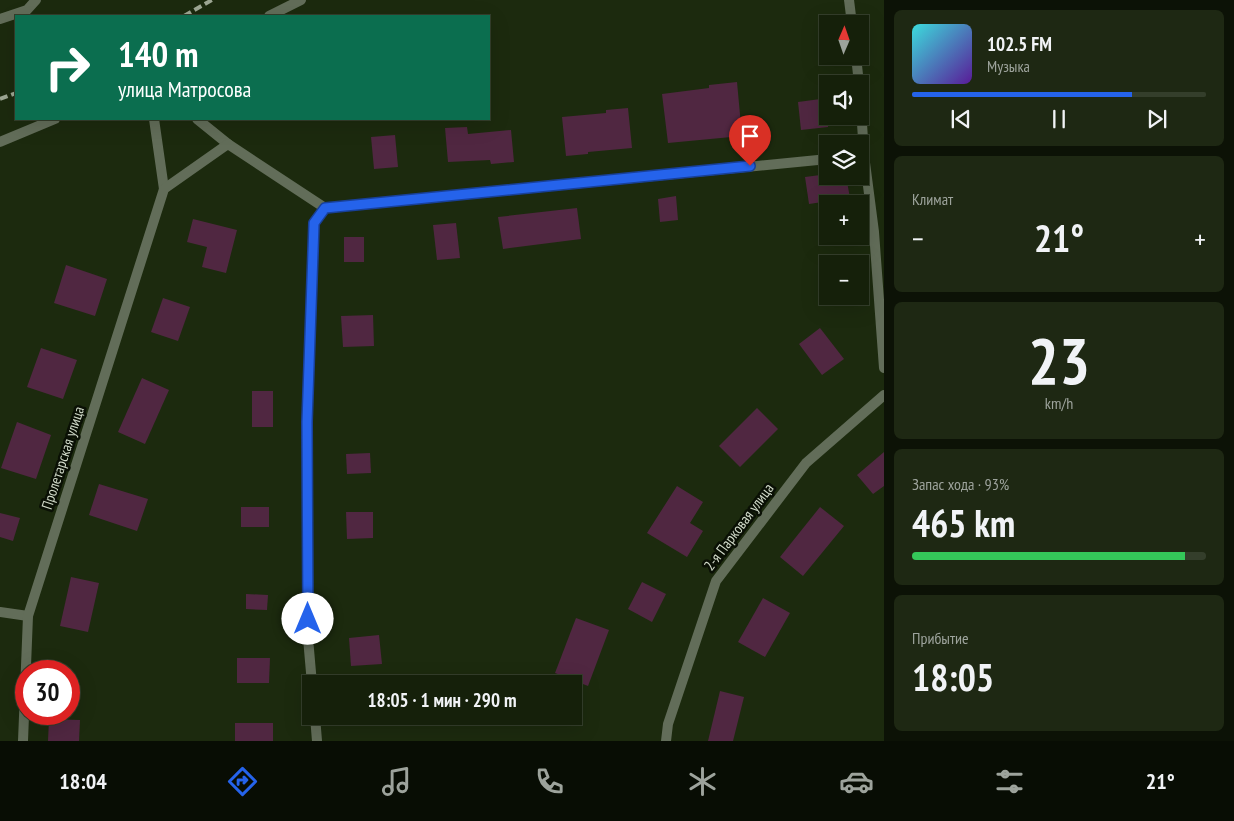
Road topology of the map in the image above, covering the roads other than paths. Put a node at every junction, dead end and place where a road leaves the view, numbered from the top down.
1 (36, 0) edge
2 (301, 0) edge
3 (849, 0) edge
4 (271, 15) edge
5 (851, 15) edge
6 (0, 19) edge
7 (52, 120) edge
8 (154, 120) edge
9 (198, 120) edge
10 (0, 142) edge
11 (228, 144) junction
12 (819, 160) edge
13 (867, 185) edge
14 (164, 189) junction
15 (325, 208) junction
16 (884, 368) edge
17 (884, 394) edge
18 (0, 612) edge
19 (28, 616) junction
20 (311, 675) edge
21 (315, 725) edge
22 (23, 741) edge
23 (316, 741) edge
24 (666, 741) edge

1 - 6 street
2 - 4 street
3 - 5 street
7 - 10 street
8 - 14 street
9 - 11 street
11 - 14 street
11 - 15 street
12 - 15 street
13 - 16 street
14 - 19 street, Пролетарская улица
15 - 20 street
17 - 24 street, 2-я Парковая улица
18 - 19 street
19 - 22 street, Пролетарская улица
21 - 23 street

